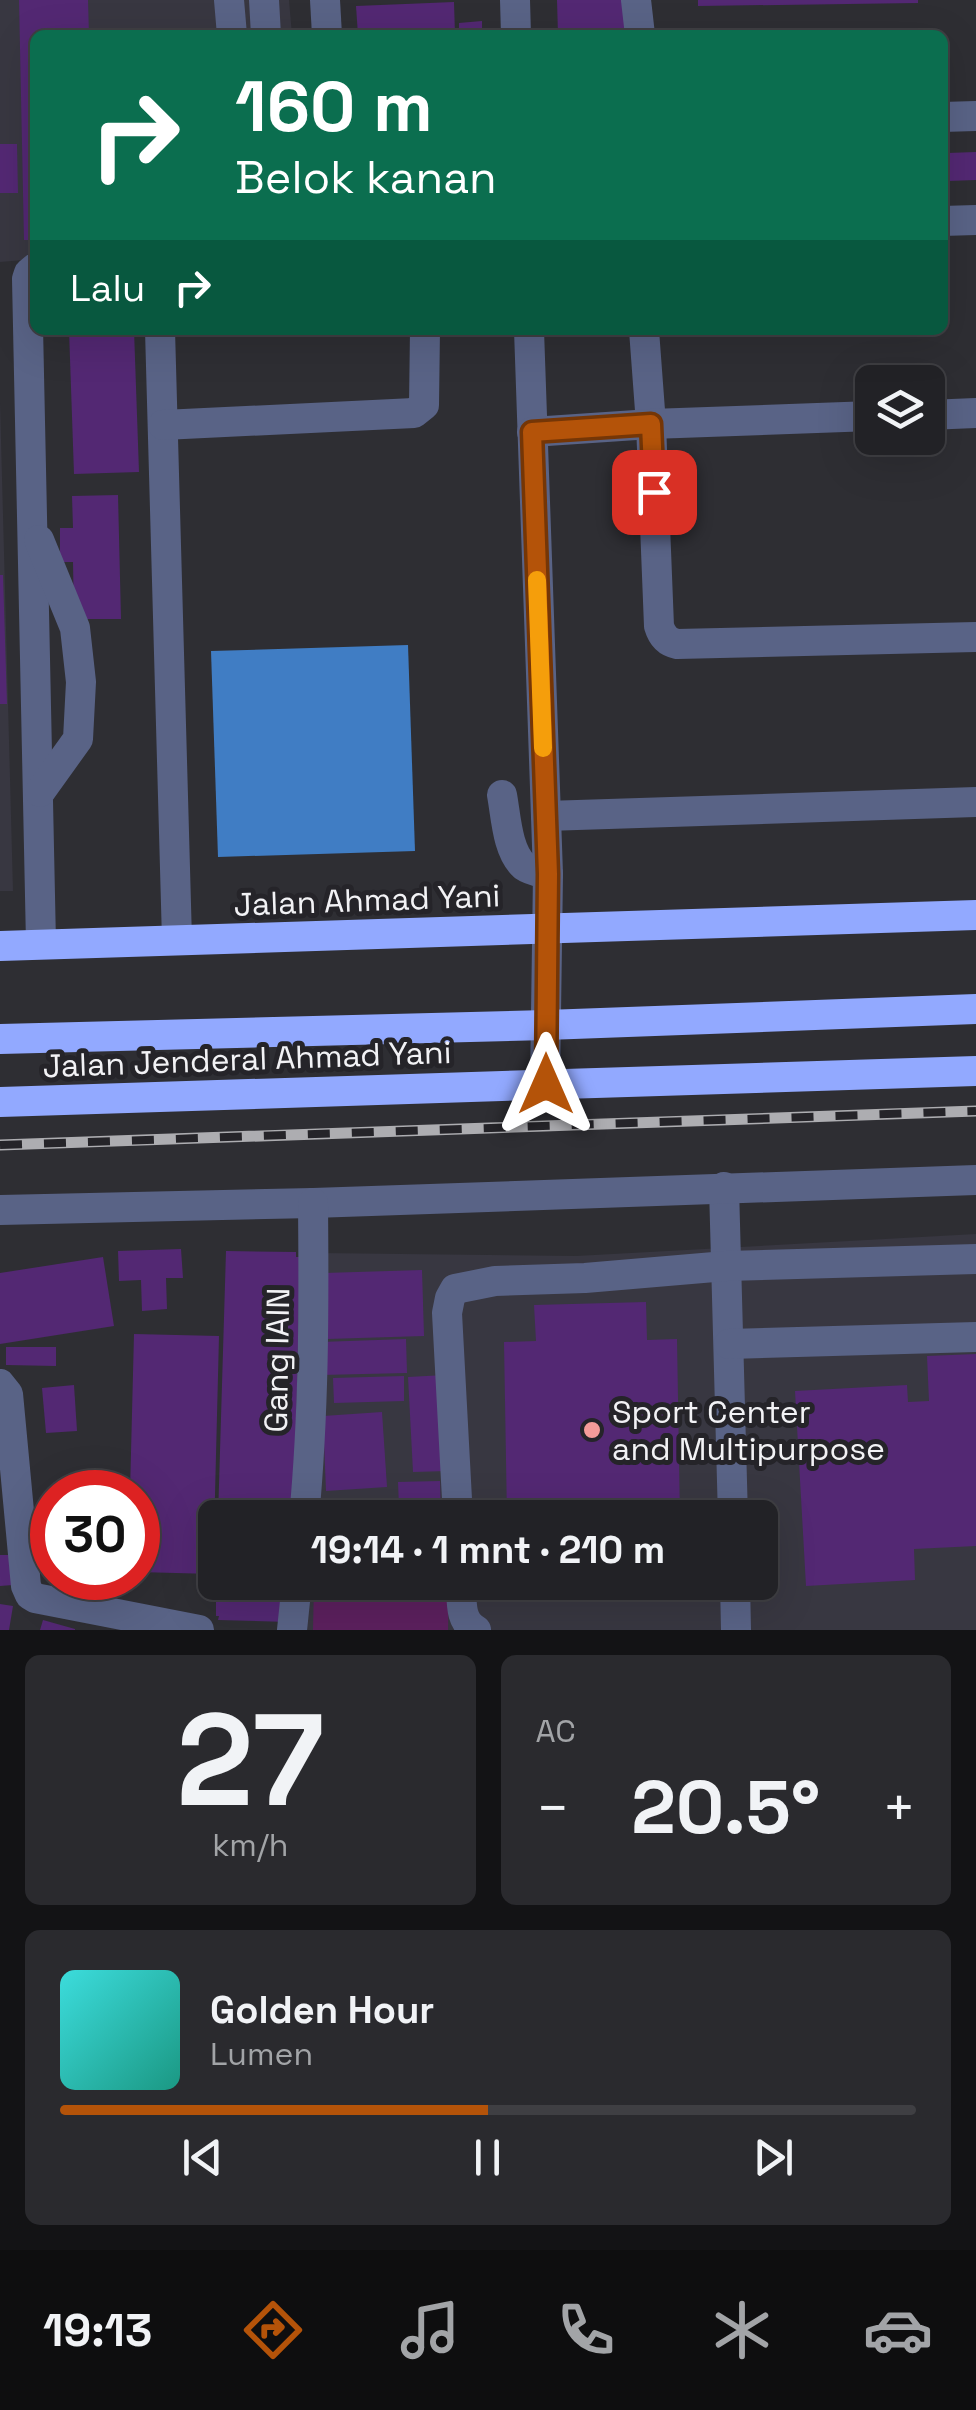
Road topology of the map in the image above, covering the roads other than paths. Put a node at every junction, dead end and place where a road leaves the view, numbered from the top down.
1 (229, 0) edge
2 (264, 0) edge
3 (325, 0) edge
4 (514, 0) edge
5 (636, 0) edge
6 (232, 30) edge
7 (266, 30) edge
8 (328, 30) edge
9 (516, 30) edge
10 (639, 30) edge
11 (976, 116) edge
12 (948, 117) edge
13 (976, 220) edge
14 (948, 221) edge
15 (30, 272) edge
16 (160, 335) edge
17 (425, 335) edge
18 (529, 335) edge
19 (644, 335) edge
20 (976, 413) edge
21 (945, 414) edge
22 (855, 417) edge
23 (163, 424) junction
24 (651, 424) junction
25 (532, 432) junction
26 (32, 523) junction
27 (976, 638) edge
28 (40, 792) junction
29 (502, 795) dead end
30 (976, 802) edge
31 (546, 816) junction
32 (548, 874) junction
33 (976, 915) edge
34 (548, 929) junction
35 (177, 940) junction
36 (41, 944) junction
37 (0, 946) edge
38 (976, 1009) edge
39 (546, 1018) junction
40 (0, 1039) edge
41 (976, 1071) edge
42 (546, 1084) junction
43 (0, 1102) edge
44 (976, 1180) edge
45 (724, 1187) junction
46 (313, 1202) junction
47 (0, 1210) edge
48 (976, 1259) edge
49 (726, 1266) junction
50 (976, 1337) edge
51 (729, 1344) junction
52 (0, 1384) edge
53 (306, 1500) edge
54 (457, 1500) edge
55 (733, 1500) edge
56 (295, 1600) edge
57 (462, 1600) edge
58 (735, 1600) edge
59 (199, 1630) edge
60 (292, 1630) edge
61 (476, 1630) edge
62 (736, 1630) edge

1 - 6 street
2 - 7 street
3 - 8 street
4 - 9 street
5 - 10 street
11 - 12 street
13 - 14 street
15 - 26 street
16 - 23 street
17 - 23 street
18 - 25 street
19 - 24 street
20 - 21 street
22 - 24 street
23 - 35 street
24 - 25 street
24 - 27 street
25 - 31 street
26 - 28 street
26 - 28 street
28 - 36 street
29 - 32 street
30 - 31 street
31 - 32 street
32 - 34 street
33 - 34 highway, Jalan Ahmad Yani
34 - 35 highway, Jalan Ahmad Yani
34 - 39 street
35 - 36 highway, Jalan Ahmad Yani
36 - 37 highway, Jalan Ahmad Yani
38 - 39 highway, Jalan Jenderal Ahmad Yani
39 - 40 highway, Jalan Jenderal Ahmad Yani
39 - 42 street
41 - 42 highway, Jalan Jenderal Ahmad Yani
42 - 43 highway, Jalan Jenderal Ahmad Yani
44 - 45 street
45 - 46 street
45 - 49 street
46 - 47 street
46 - 53 street, Gang IAIN
48 - 49 street
49 - 51 street
49 - 54 street
50 - 51 street
51 - 55 street
52 - 59 street
56 - 60 street
57 - 61 street
58 - 62 street

